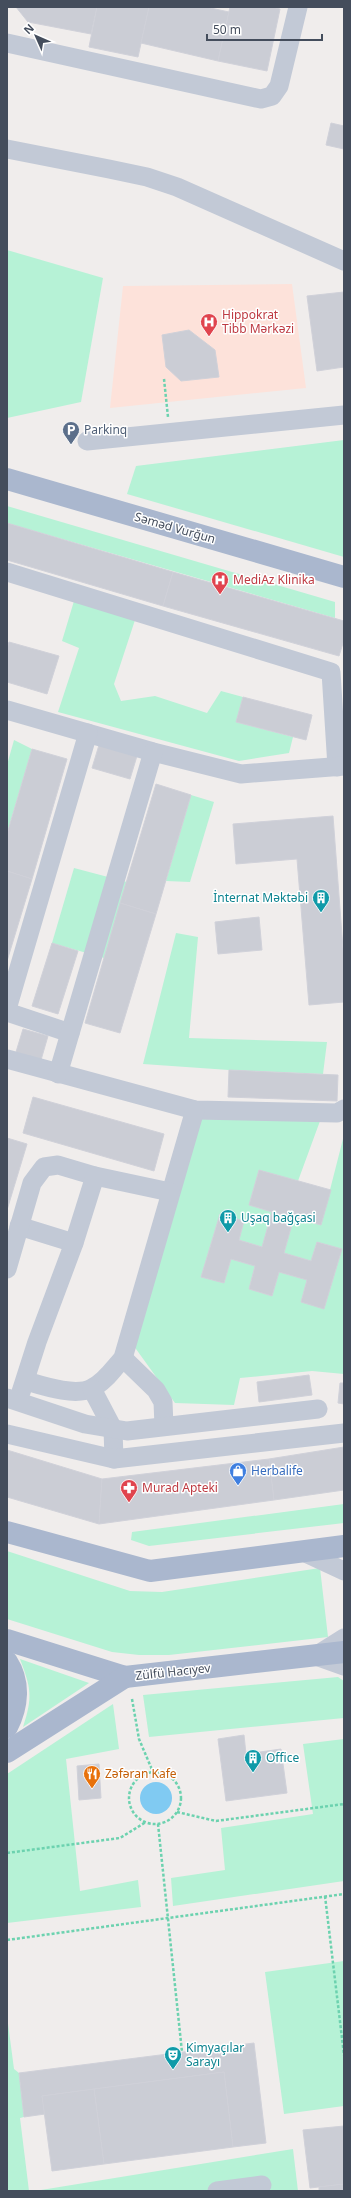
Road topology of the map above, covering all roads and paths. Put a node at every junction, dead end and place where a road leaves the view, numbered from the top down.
1 (298, 7) edge
2 (7, 44) edge
3 (7, 149) edge
4 (344, 260) edge
5 (164, 379) dead end
6 (344, 416) edge
7 (170, 433) junction
8 (87, 442) dead end
9 (7, 479) edge
10 (7, 572) edge
11 (344, 576) edge
12 (7, 712) edge
13 (88, 733) junction
14 (153, 752) junction
15 (341, 766) edge
16 (7, 1010) edge
17 (70, 1033) junction
18 (7, 1059) edge
19 (58, 1074) junction
20 (344, 1109) edge
21 (195, 1110) junction
22 (95, 1176) junction
23 (170, 1192) junction
24 (19, 1226) junction
25 (74, 1243) junction
26 (7, 1269) edge
27 (122, 1358) junction
28 (26, 1381) junction
29 (92, 1389) junction
30 (12, 1400) edge
31 (318, 1409) dead end
32 (164, 1426) junction
33 (113, 1430) junction
34 (344, 1433) edge
35 (7, 1434) edge
36 (114, 1459) junction
37 (7, 1532) edge
38 (344, 1546) edge
39 (301, 1551) junction
40 (344, 1571) edge
41 (344, 1638) edge
42 (7, 1640) edge
43 (344, 1652) edge
44 (316, 1656) junction
45 (7, 1662) edge
46 (344, 1666) edge
47 (125, 1677) junction
48 (132, 1699) dead end
49 (7, 1727) edge
50 (7, 1752) edge
51 (153, 1772) junction
52 (344, 1804) edge
53 (177, 1812) junction
54 (146, 1822) junction
55 (158, 1824) junction
56 (7, 1853) edge
57 (344, 1894) edge
58 (325, 1896) junction
59 (167, 1917) junction
60 (7, 1940) edge
61 (182, 2052) dead end
62 (344, 2054) edge
63 (262, 2185) dead end
64 (217, 2191) edge

1 - 2 street
3 - 4 street
5 - 7 path
6 - 7 street
7 - 8 street
9 - 11 main road, Səməd Vurğun
10 - 15 street
12 - 13 street
13 - 14 street
13 - 16 street
14 - 15 street
14 - 17 street
16 - 17 street
17 - 19 street
18 - 19 street
19 - 21 street
20 - 21 street
21 - 23 street
22 - 23 street
22 - 24 street
22 - 25 street
23 - 27 street
24 - 25 street
24 - 26 street
25 - 28 street
27 - 29 street
27 - 32 street
28 - 29 street
28 - 30 street
29 - 33 street
30 - 33 street
31 - 32 street
32 - 33 street
33 - 36 street
34 - 36 street
35 - 36 street
37 - 39 main road
38 - 39 main road
39 - 40 street
41 - 44 street
42 - 47 main road, Zülfü Hacıyev
43 - 44 main road, Zülfü Hacıyev
44 - 46 street
44 - 47 main road, Zülfü Hacıyev
45 - 49 main road
47 - 50 main road
48 - 51 path
51 - 53 path
51 - 54 path
52 - 53 path
53 - 55 path
54 - 55 path
54 - 56 path
55 - 59 path
57 - 58 path
58 - 59 path
58 - 62 path
59 - 60 path
59 - 61 path
63 - 64 street

